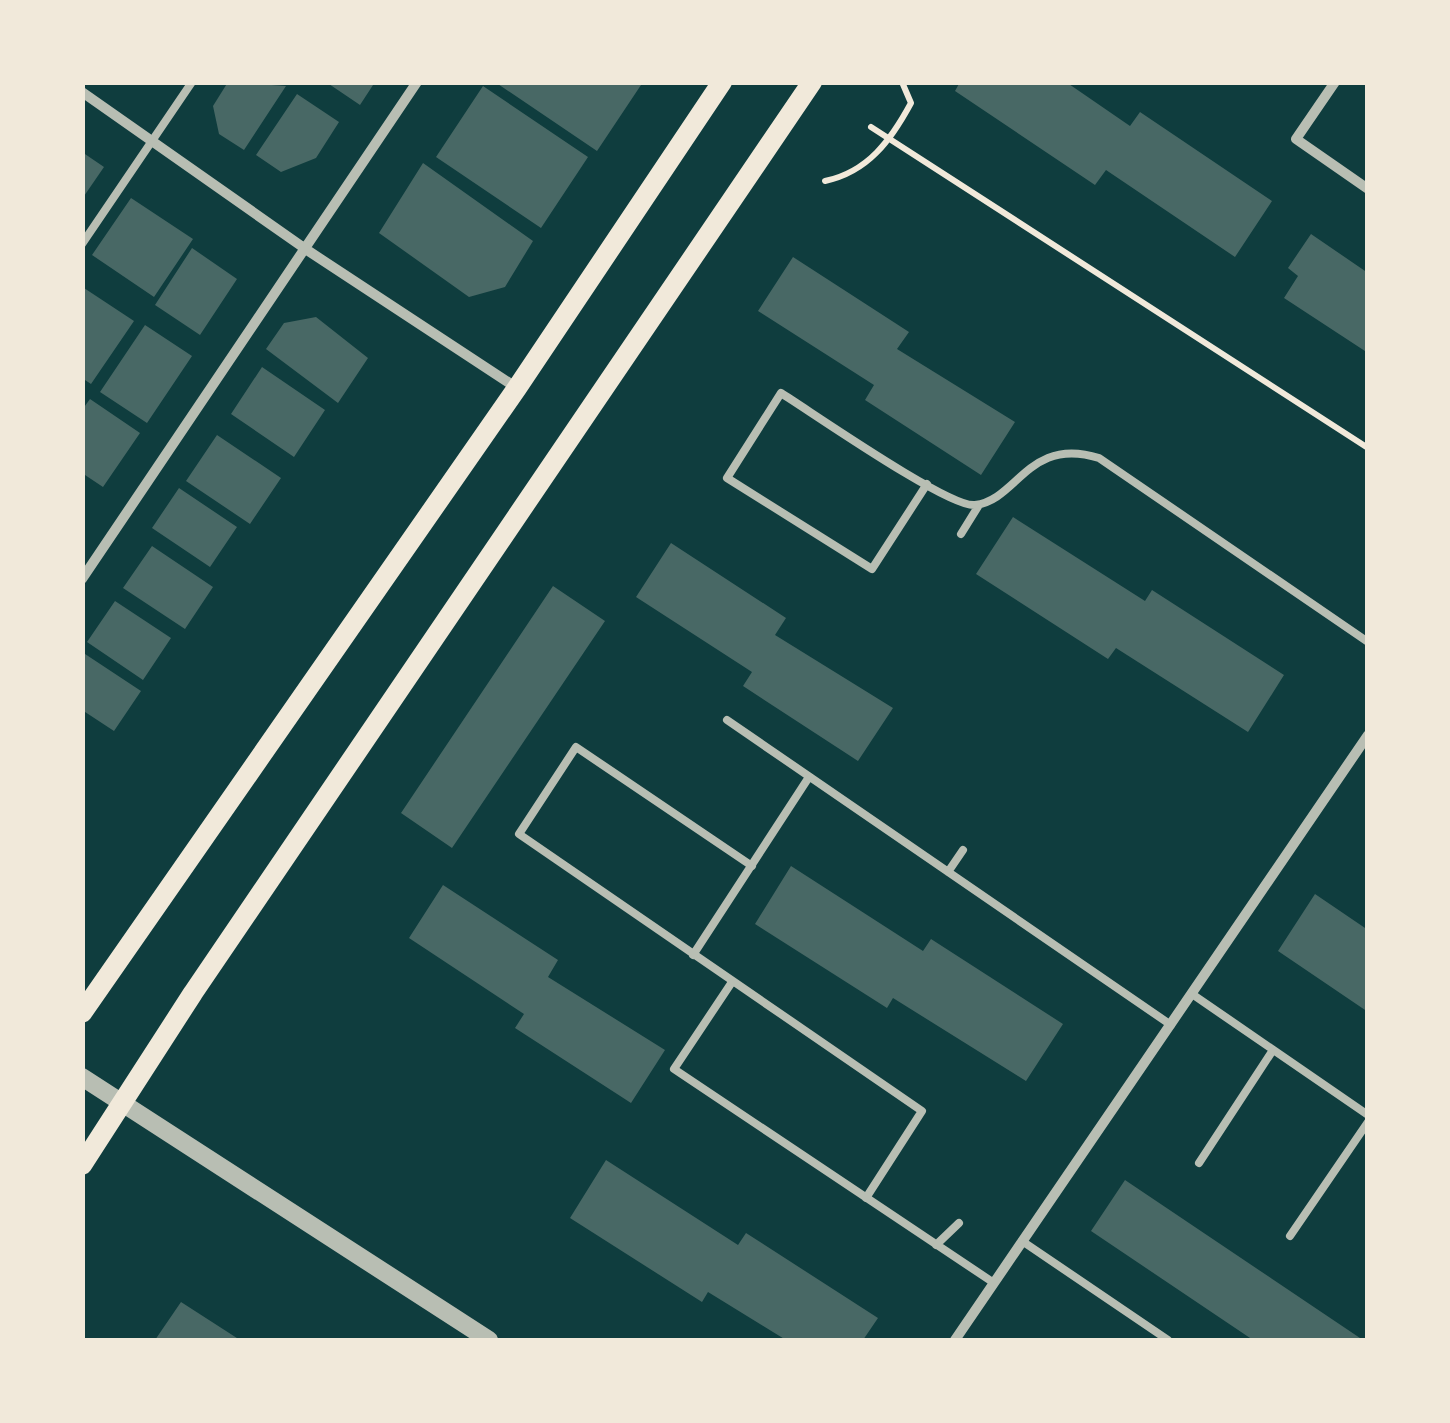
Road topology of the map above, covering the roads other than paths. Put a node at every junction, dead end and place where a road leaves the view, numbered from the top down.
1 (192, 82) edge
2 (417, 82) edge
3 (722, 82) edge
4 (812, 82) edge
5 (1335, 82) edge
6 (82, 92) edge
7 (153, 140) junction
8 (1368, 189) edge
9 (82, 244) edge
10 (307, 250) junction
11 (516, 388) junction
12 (927, 484) junction
13 (979, 505) junction
14 (961, 534) dead end
15 (82, 580) edge
16 (1368, 642) edge
17 (727, 720) dead end
18 (1368, 735) edge
19 (810, 777) junction
20 (963, 850) dead end
21 (752, 866) junction
22 (948, 872) junction
23 (693, 955) junction
24 (732, 982) junction
25 (1192, 994) junction
26 (82, 1013) edge
27 (1171, 1025) junction
28 (1273, 1050) junction
29 (82, 1076) edge
30 (120, 1104) junction
31 (1368, 1119) edge
32 (1199, 1164) dead end
33 (82, 1165) edge
34 (866, 1198) junction
35 (958, 1223) dead end
36 (1290, 1236) dead end
37 (1022, 1241) junction
38 (936, 1244) junction
39 (994, 1284) junction
40 (489, 1340) edge
41 (956, 1340) edge
42 (1168, 1340) edge

1 - 7 lane
2 - 10 street
3 - 11 main road
4 - 30 main road
5 - 8 street
6 - 7 street
7 - 9 lane
7 - 10 street
10 - 11 street
10 - 15 street
11 - 26 main road
12 - 12 lane
12 - 13 lane
13 - 14 lane
13 - 16 lane
17 - 19 lane
18 - 25 street
19 - 21 lane
19 - 22 lane
20 - 22 lane
21 - 23 lane
21 - 23 lane
22 - 27 lane
23 - 24 lane
24 - 34 lane
24 - 34 lane
25 - 27 street
25 - 28 lane
27 - 37 street
28 - 31 lane
28 - 32 lane
29 - 30 street
30 - 33 main road
30 - 40 street
31 - 36 lane
34 - 38 lane
35 - 38 lane
37 - 39 street
37 - 42 lane
38 - 39 lane
39 - 41 street

